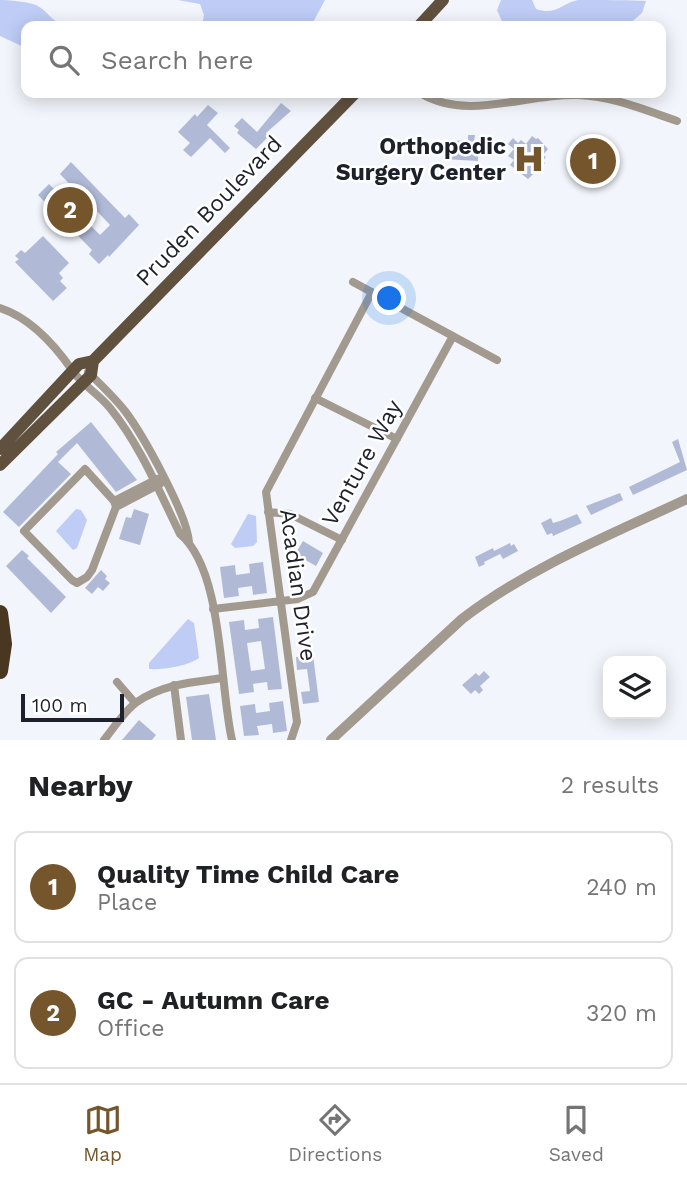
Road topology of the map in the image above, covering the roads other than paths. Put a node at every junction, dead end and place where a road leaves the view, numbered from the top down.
1 (443, 0) edge
2 (424, 21) edge
3 (350, 98) edge
4 (430, 98) edge
5 (536, 98) edge
6 (600, 98) edge
7 (677, 121) dead end
8 (354, 282) dead end
9 (372, 292) junction
10 (0, 308) edge
11 (453, 336) junction
12 (93, 360) junction
13 (497, 360) dead end
14 (73, 366) junction
15 (87, 378) junction
16 (315, 398) junction
17 (397, 439) junction
18 (0, 449) edge
19 (0, 466) edge
20 (164, 479) junction
21 (155, 483) junction
22 (687, 499) edge
23 (115, 504) junction
24 (268, 512) junction
25 (342, 540) junction
26 (190, 542) junction
27 (282, 601) junction
28 (214, 609) junction
29 (0, 613) edge
30 (0, 671) edge
31 (223, 678) junction
32 (117, 682) dead end
33 (174, 685) junction
34 (135, 704) junction
35 (104, 740) edge
36 (181, 740) edge
37 (232, 740) edge
38 (292, 740) edge
39 (331, 740) edge

1 - 2 main road
3 - 12 main road, Pruden Boulevard
4 - 5 street
6 - 7 street
8 - 9 street
9 - 11 street
9 - 16 street, Acadian Drive
10 - 14 street
11 - 13 street
11 - 17 street, Venture Way
12 - 14 main road, Pruden Boulevard
12 - 15 main road
14 - 15 street
14 - 18 main road
15 - 19 main road
15 - 20 street
15 - 21 street
16 - 17 street
16 - 24 street, Acadian Drive
17 - 25 street, Venture Way
20 - 21 street
20 - 26 street
21 - 23 street
21 - 26 street
22 - 39 street
23 - 23 street
24 - 25 street
24 - 27 street, Acadian Drive
25 - 27 street, Venture Way
26 - 28 street
27 - 28 street, Venture Way
27 - 38 street, Acadian Drive
28 - 31 street
29 - 30 highway
31 - 33 street
31 - 37 street
32 - 34 street
33 - 34 street
33 - 36 street
34 - 35 street

